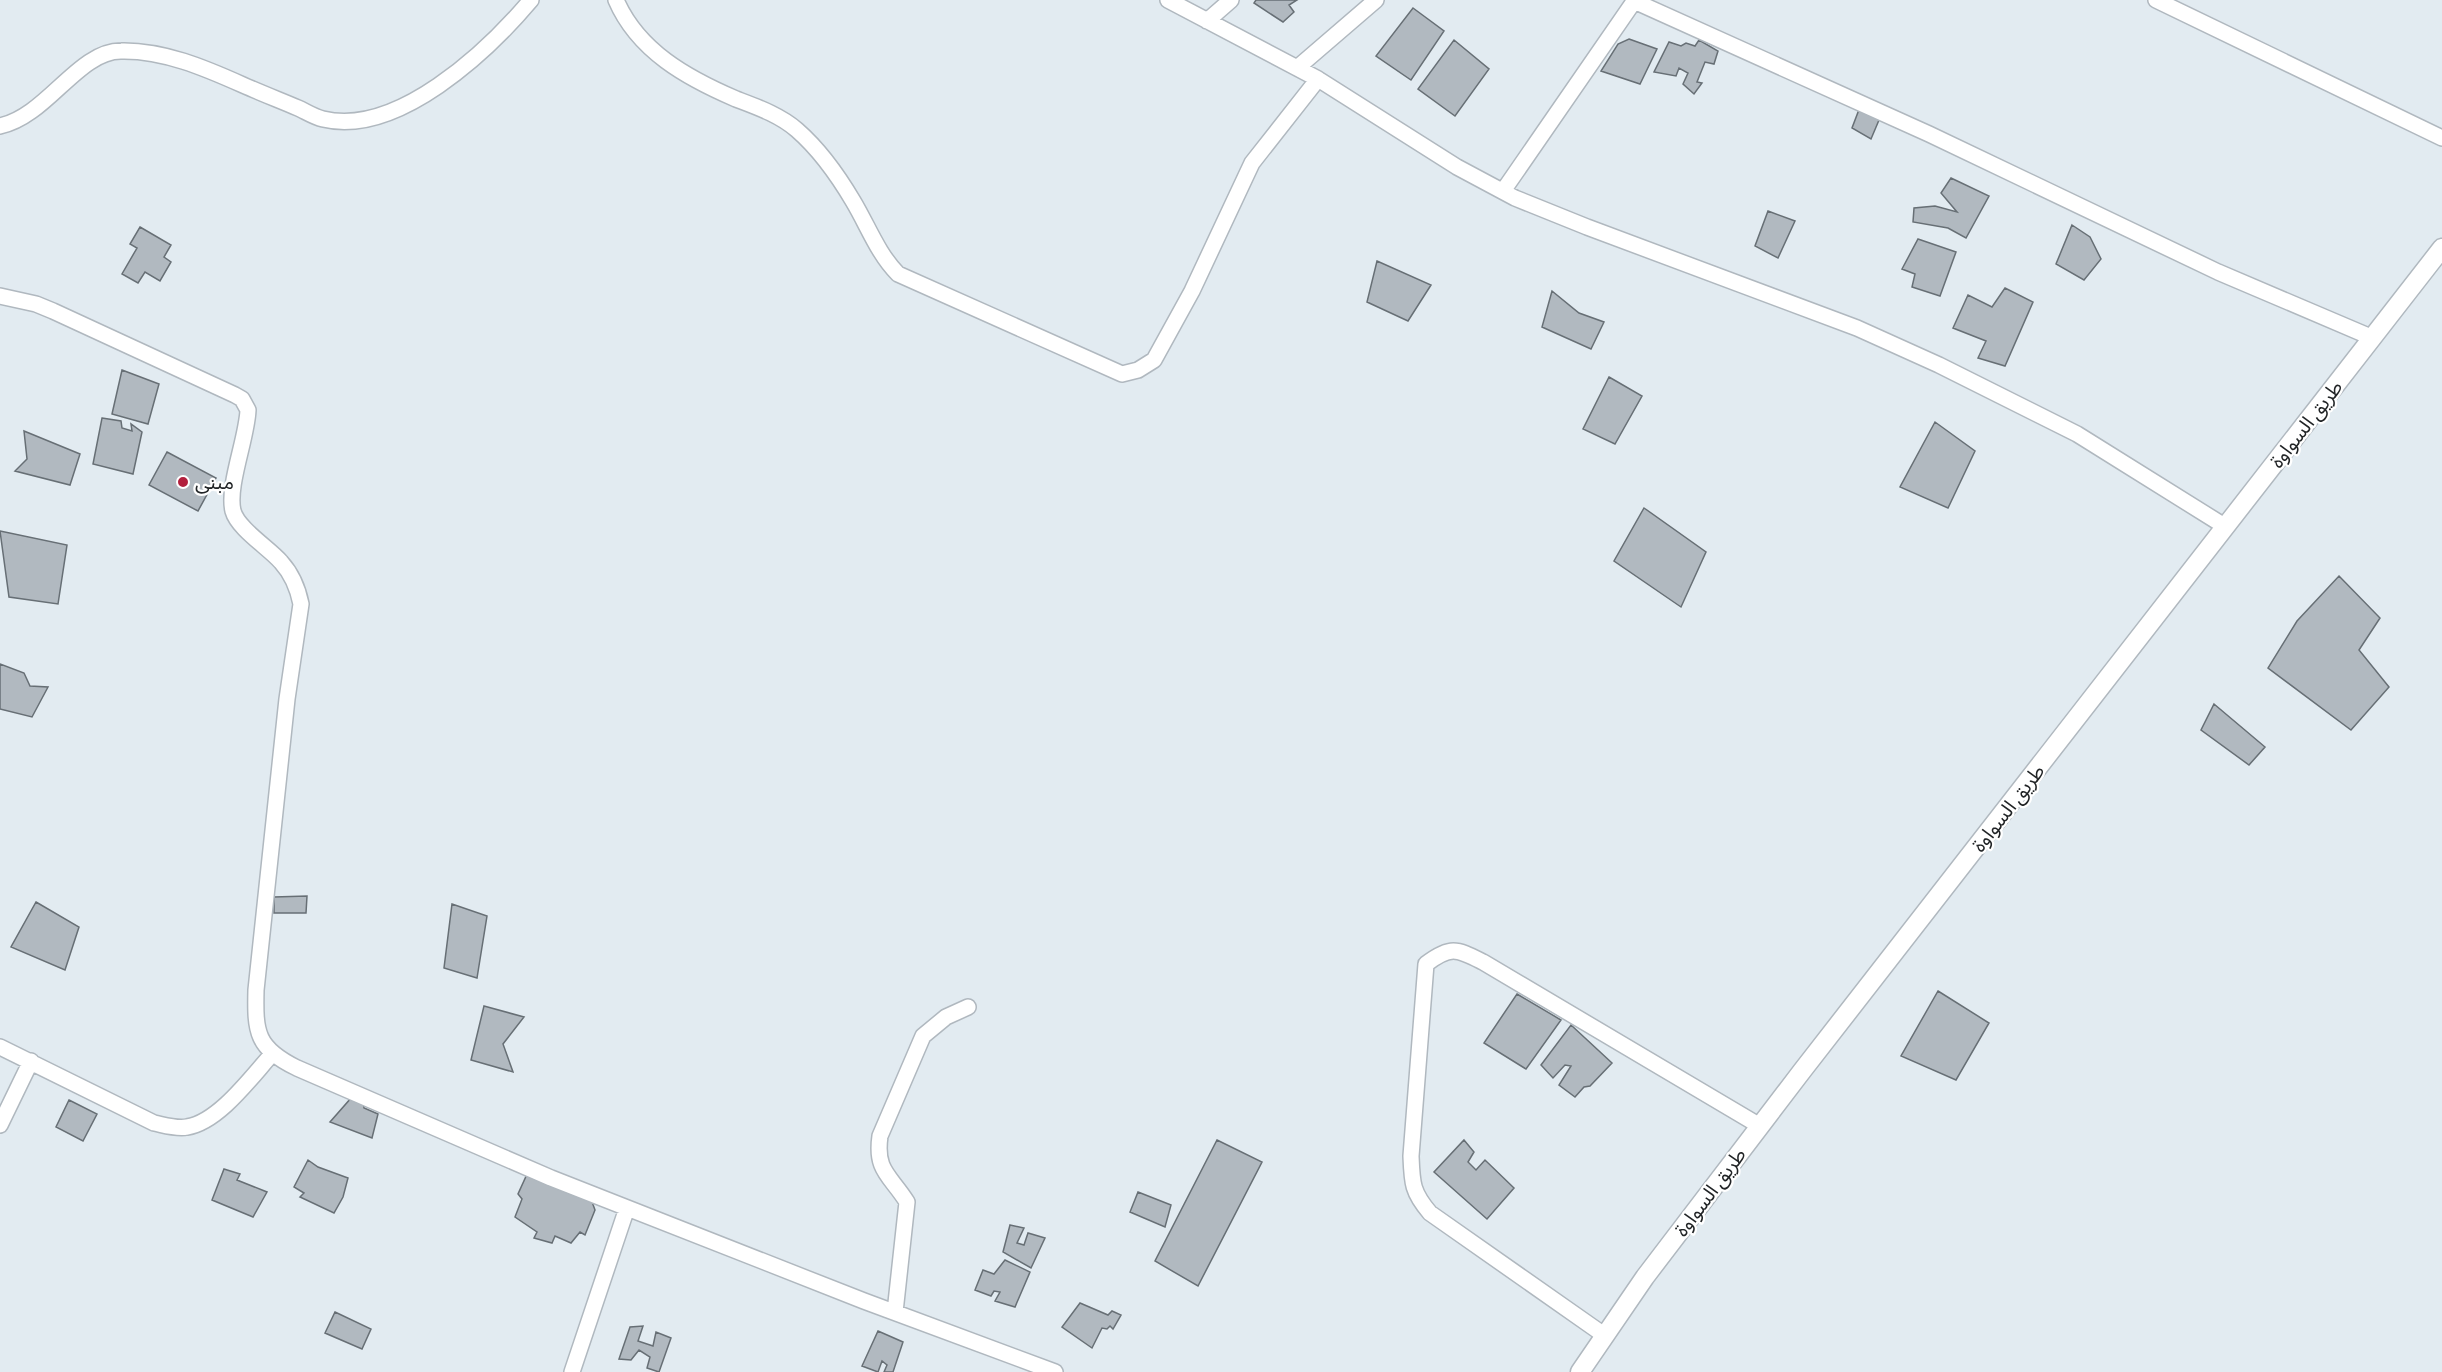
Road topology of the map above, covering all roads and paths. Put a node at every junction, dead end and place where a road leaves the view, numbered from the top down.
1 (531, 0) edge
2 (616, 0) edge
3 (1168, 0) edge
4 (1231, 0) edge
5 (1376, 0) edge
6 (1635, 0) edge
7 (2156, 0) edge
8 (1208, 21) junction
9 (1297, 68) junction
10 (1318, 79) junction
11 (0, 126) edge
12 (2442, 138) edge
13 (1503, 192) junction
14 (2442, 248) edge
15 (0, 296) edge
16 (2373, 338) junction
17 (2226, 527) junction
18 (968, 1007) dead end
19 (0, 1047) edge
20 (273, 1053) junction
21 (31, 1061) junction
22 (0, 1125) edge
23 (1760, 1126) junction
24 (627, 1208) junction
25 (895, 1312) junction
26 (1604, 1335) junction
27 (572, 1372) edge
28 (1054, 1372) edge
29 (1580, 1372) edge

1 - 11 street
2 - 10 street
3 - 8 street
4 - 8 street
5 - 9 street
6 - 13 street
6 - 16 street
7 - 12 street
8 - 9 street
9 - 10 street
10 - 13 street
13 - 17 street
14 - 16 street, طريق السواوة
15 - 20 street
16 - 17 street, طريق السواوة
17 - 23 street, طريق السواوة
18 - 25 street
19 - 21 street
20 - 21 street
20 - 24 street
21 - 22 street
23 - 26 street, طريق السواوة
23 - 26 street
24 - 25 street
24 - 27 street
25 - 28 street
26 - 29 street, طريق السواوة

